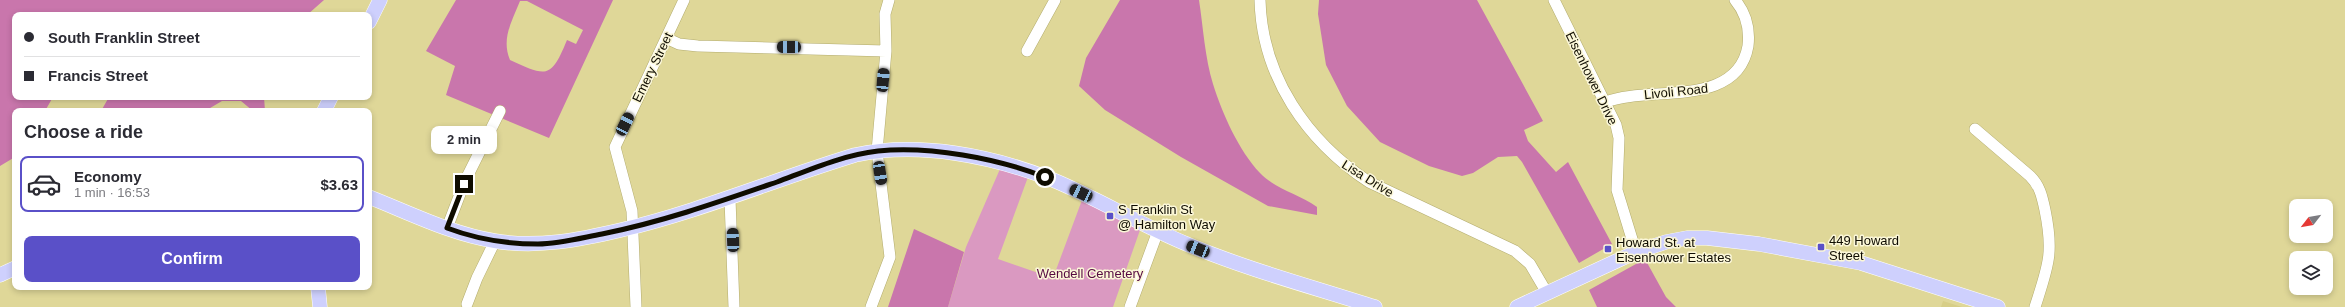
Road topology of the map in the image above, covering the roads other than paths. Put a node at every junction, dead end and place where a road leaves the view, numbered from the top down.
1 (380, 0) edge
2 (684, 0) edge
3 (889, 0) edge
4 (1056, 0) edge
5 (1260, 0) edge
6 (1554, 0) edge
7 (1735, 0) edge
8 (372, 16) edge
9 (666, 38) junction
10 (886, 51) junction
11 (1027, 51) dead end
12 (1606, 102) junction
13 (500, 111) dead end
14 (1975, 129) dead end
15 (877, 151) junction
16 (372, 198) edge
17 (730, 199) junction
18 (634, 227) junction
19 (447, 228) junction
20 (1158, 231) junction
21 (495, 241) junction
22 (1636, 252) junction
23 (12, 269) edge
24 (0, 274) edge
25 (318, 290) edge
26 (1547, 294) junction
27 (467, 304) dead end
28 (1358, 304) edge
29 (320, 307) edge
30 (636, 307) edge
31 (734, 307) edge
32 (871, 307) edge
33 (1130, 307) edge
34 (1375, 307) edge
35 (1518, 307) edge
36 (1998, 307) edge
37 (2035, 307) edge

1 - 8 main road
2 - 9 street, Emery Street
3 - 10 street
4 - 11 street
5 - 26 street, Lisa Drive
6 - 12 street, Eisenhower Drive
7 - 12 street, Livoli Road
9 - 10 street
9 - 18 street, Emery Street
10 - 15 street
12 - 22 street, Eisenhower Drive
13 - 19 street
14 - 37 street
15 - 17 main road
15 - 20 main road
15 - 32 street
16 - 19 main road
17 - 18 main road
17 - 31 street
18 - 21 main road
18 - 30 street, Emery Street
19 - 21 main road
20 - 28 main road
20 - 33 street
21 - 27 street
22 - 26 main road
22 - 36 main road
23 - 24 main road
25 - 29 main road
26 - 35 main road
28 - 34 main road

